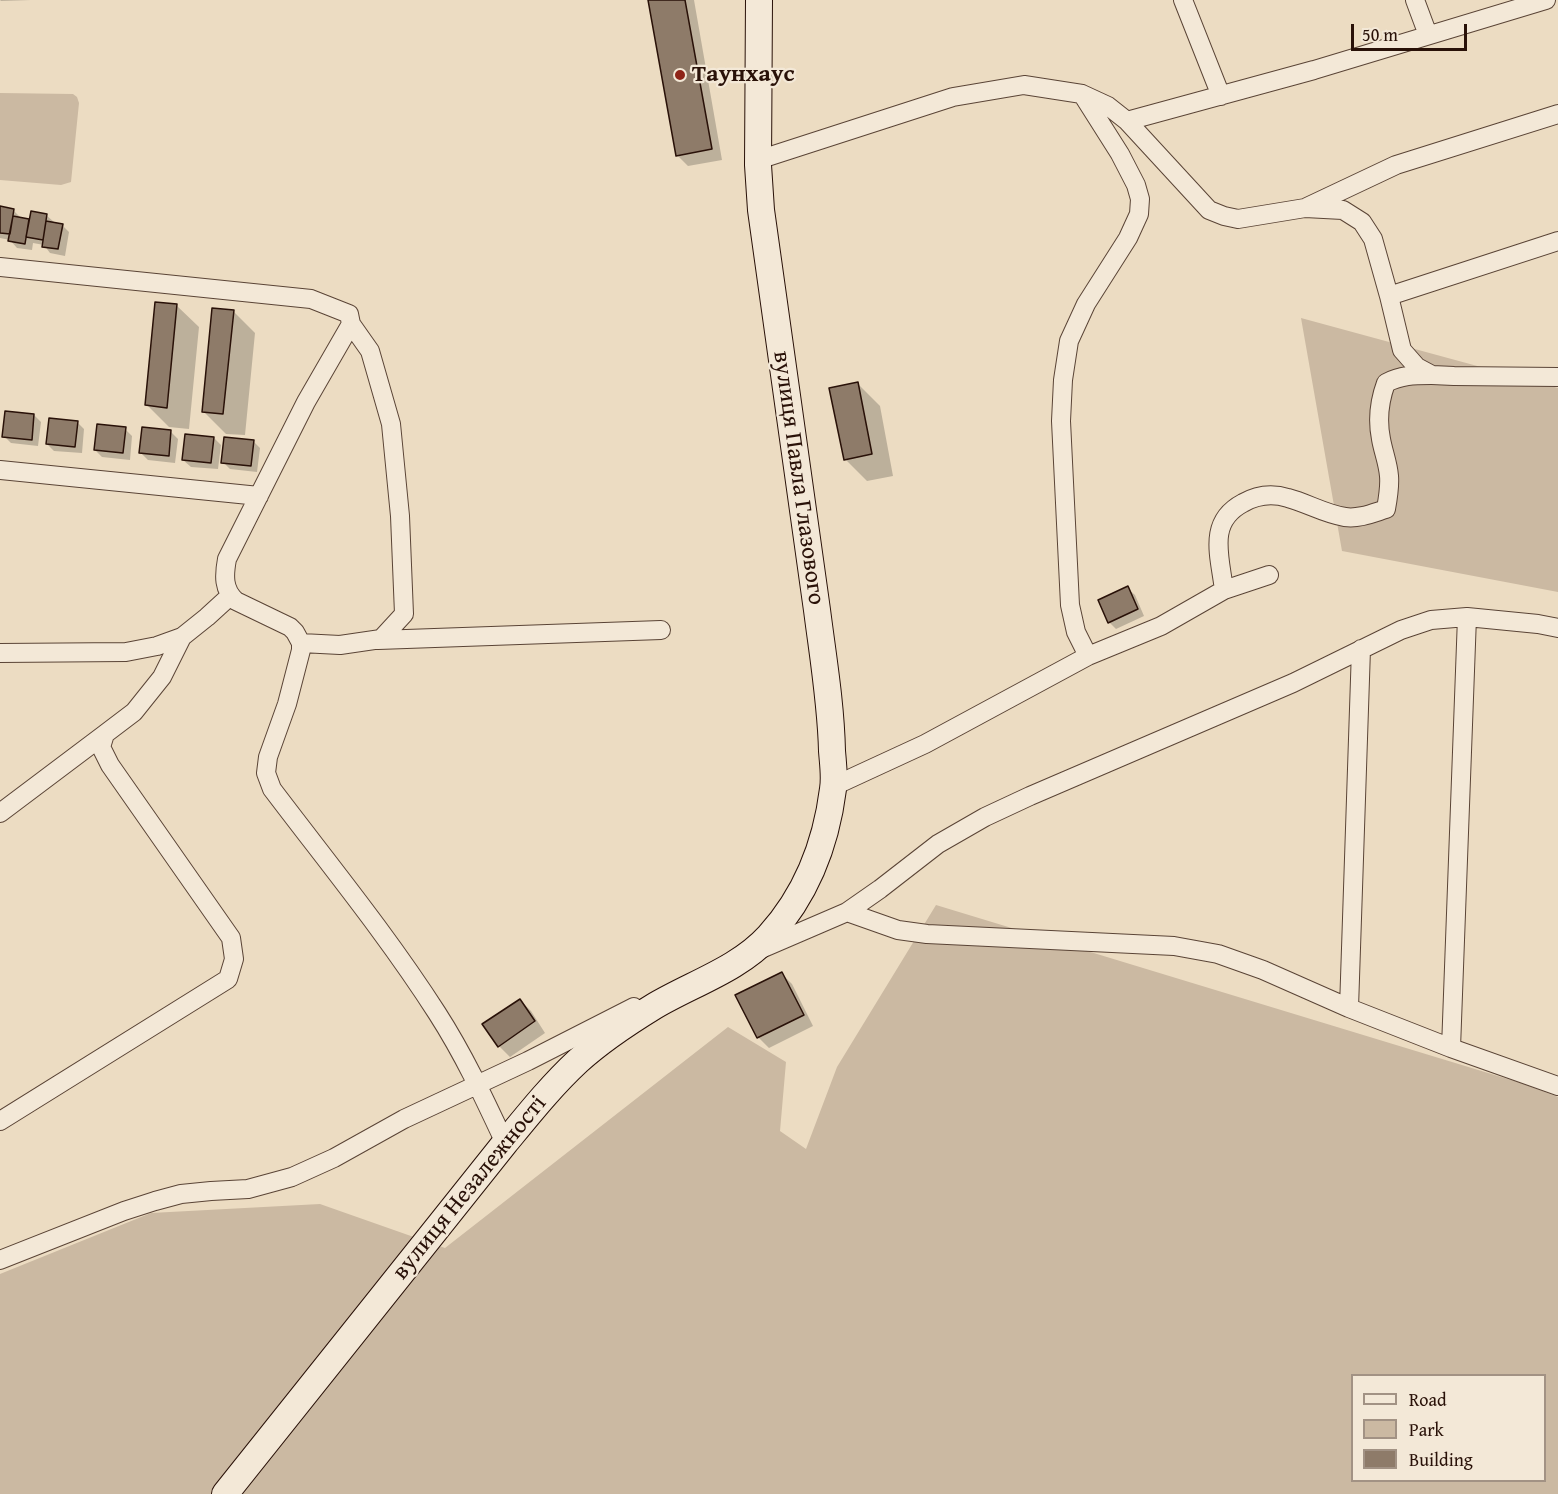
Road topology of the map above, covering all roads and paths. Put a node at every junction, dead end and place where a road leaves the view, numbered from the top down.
1 (759, 0) edge
2 (1183, 0) edge
3 (1415, 0) edge
4 (1546, 0) edge
5 (1428, 35) junction
6 (1082, 94) junction
7 (1221, 96) junction
8 (1558, 114) edge
9 (1127, 121) junction
10 (758, 160) junction
11 (1305, 208) junction
12 (1558, 241) edge
13 (0, 267) edge
14 (1389, 296) junction
15 (351, 324) junction
16 (1432, 375) junction
17 (1558, 377) edge
18 (0, 470) edge
19 (259, 496) junction
20 (1269, 575) dead end
21 (1224, 590) junction
22 (230, 596) junction
23 (1467, 617) junction
24 (1558, 628) edge
25 (661, 630) dead end
26 (182, 637) junction
27 (378, 640) junction
28 (301, 643) junction
29 (1361, 649) junction
30 (0, 653) edge
31 (1088, 656) junction
32 (105, 734) junction
33 (834, 786) junction
34 (0, 813) edge
35 (847, 912) junction
36 (757, 947) junction
37 (650, 999) dead end
38 (1349, 1008) junction
39 (1450, 1048) junction
40 (478, 1085) junction
41 (1558, 1086) edge
42 (0, 1120) edge
43 (505, 1143) junction
44 (0, 1260) edge
45 (225, 1494) edge

1 - 10 main road, вулиця Павла Глазового
2 - 7 street
3 - 5 street
4 - 5 street
5 - 7 street
6 - 9 street
6 - 10 street
6 - 31 street
7 - 9 street
8 - 11 street
9 - 11 street
10 - 33 main road, вулиця Павла Глазового
11 - 14 street
12 - 14 street
13 - 15 street
14 - 16 street
15 - 19 street
15 - 27 street
16 - 17 street
16 - 21 street
18 - 19 street
19 - 22 street
20 - 21 street
21 - 31 street
22 - 26 street
22 - 28 street
23 - 24 street
23 - 29 street
23 - 39 street
25 - 27 street
26 - 30 street
26 - 32 street
27 - 28 street
28 - 40 street
29 - 35 street
29 - 38 street
31 - 33 street
32 - 34 street
32 - 42 street
33 - 36 main road, вулиця Павла Глазового
35 - 36 street
35 - 38 street
36 - 43 main road, вулиця Незалежності
37 - 40 street
38 - 39 street
39 - 41 street
40 - 43 street
40 - 44 street
43 - 45 main road, вулиця Незалежності

